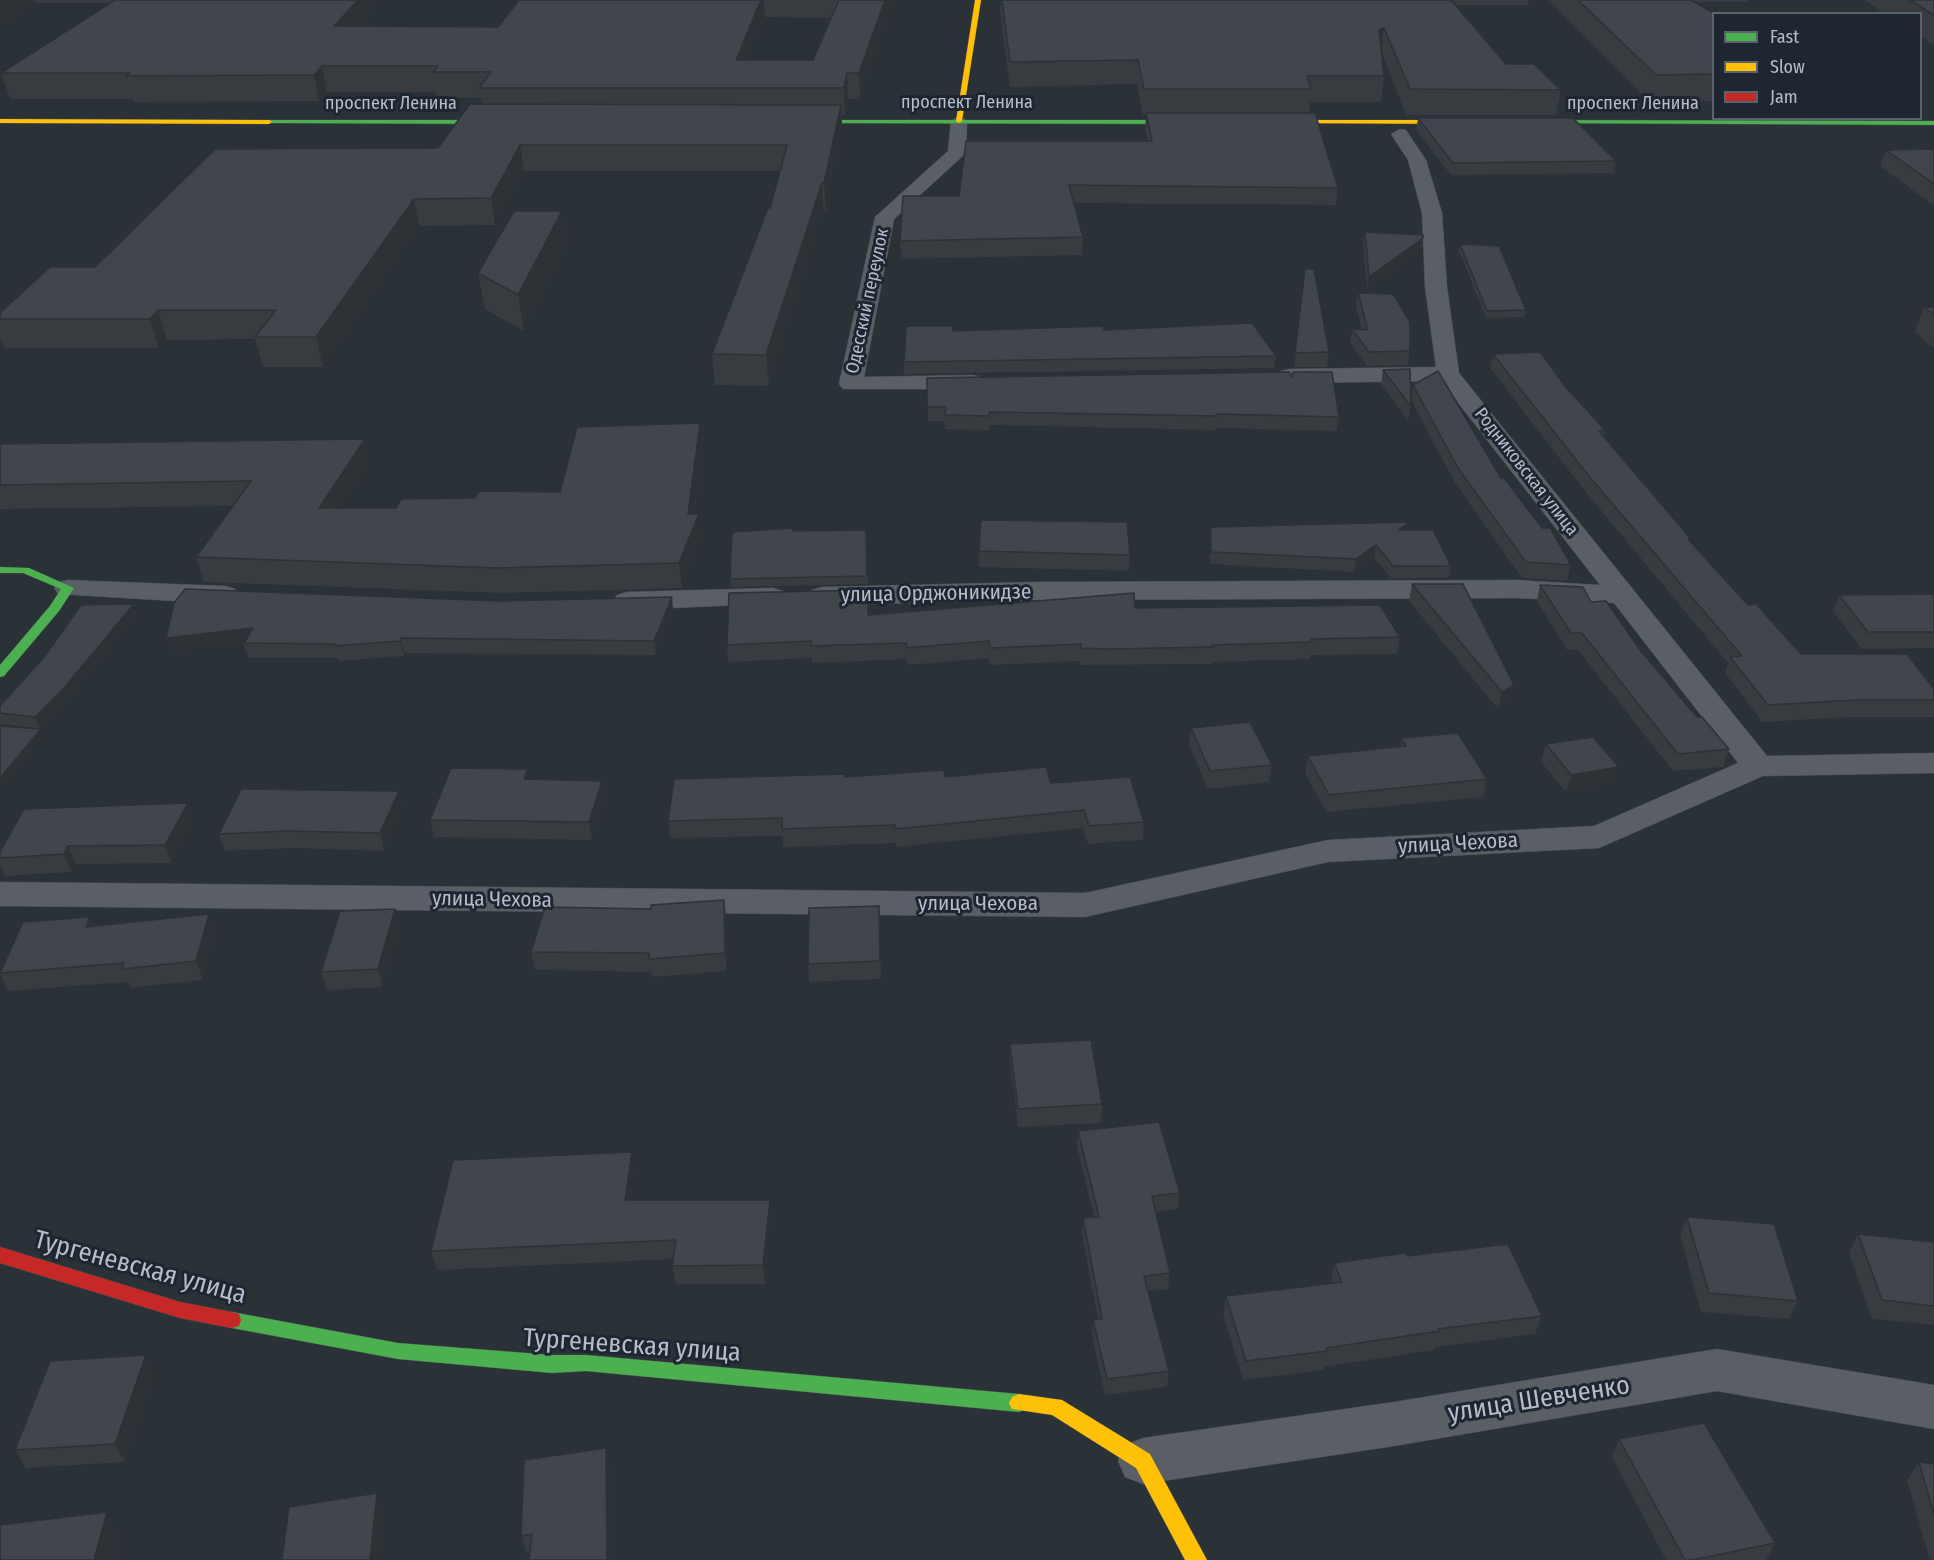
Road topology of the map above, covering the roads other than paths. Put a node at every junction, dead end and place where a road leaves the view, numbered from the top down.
1 (978, 0) edge
2 (1743, 120) edge
3 (0, 121) edge
4 (1934, 123) edge
5 (959, 127) junction
6 (781, 128) edge
7 (1201, 128) edge
8 (0, 134) edge
9 (1400, 134) junction
10 (1934, 134) edge
11 (1448, 374) junction
12 (1269, 377) edge
13 (994, 381) edge
14 (0, 570) edge
15 (68, 588) junction
16 (1623, 595) junction
17 (255, 596) edge
18 (597, 602) edge
19 (0, 673) edge
20 (1934, 763) edge
21 (1758, 766) junction
22 (0, 894) edge
23 (0, 1255) edge
24 (1934, 1407) edge
25 (1143, 1461) junction
26 (1196, 1560) edge

1 - 5 main road, Одесский переулок
2 - 4 main road, проспект Ленина
2 - 10 main road, проспект Ленина
3 - 8 main road, проспект Ленина
5 - 6 main road, проспект Ленина
5 - 7 main road, проспект Ленина
5 - 13 street, Одесский переулок
9 - 9 main road
9 - 11 street
11 - 12 street
11 - 16 street, Родниковская улица
14 - 15 main road
15 - 17 street
15 - 19 main road
16 - 18 street, улица Орджоникидзе
16 - 21 street, Родниковская улица
20 - 21 street, улица Чехова
21 - 22 street, улица Чехова
23 - 25 main road, Тургеневская улица
24 - 25 street, улица Шевченко
25 - 26 main road, Тургеневская улица

